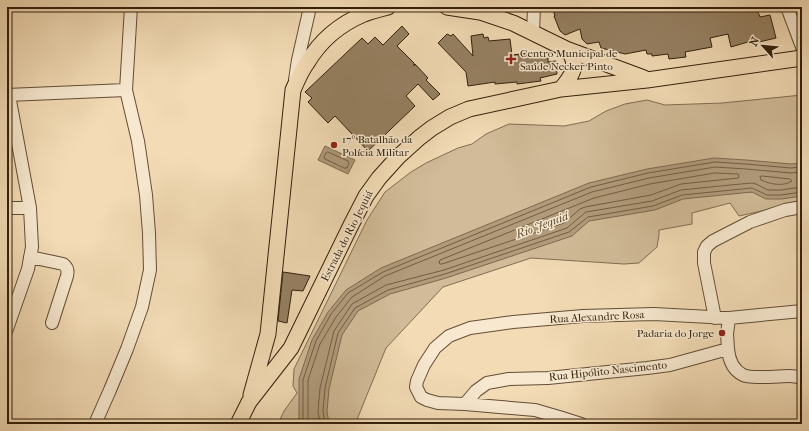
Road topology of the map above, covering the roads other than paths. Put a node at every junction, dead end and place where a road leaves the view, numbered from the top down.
1 (131, 7) edge
2 (310, 7) edge
3 (388, 7) edge
4 (447, 7) edge
5 (534, 7) edge
6 (787, 7) edge
7 (533, 33) junction
8 (802, 47) edge
9 (566, 49) junction
10 (802, 58) edge
11 (647, 80) junction
12 (561, 89) junction
13 (126, 90) junction
14 (293, 90) junction
15 (8, 95) edge
16 (802, 207) edge
17 (7, 208) edge
18 (30, 208) junction
19 (30, 256) junction
20 (802, 311) edge
21 (715, 318) junction
22 (729, 318) junction
23 (52, 323) dead end
24 (7, 330) edge
25 (268, 334) junction
26 (291, 348) junction
27 (728, 349) junction
28 (802, 378) edge
29 (249, 402) junction
30 (465, 404) junction
31 (94, 424) edge
32 (238, 424) edge
33 (580, 424) edge

1 - 13 street
2 - 14 street
3 - 14 main road, Estrada do Rio Jequiá
4 - 7 main road, Estrada do Rio Jequiá
5 - 7 street
6 - 8 street
7 - 9 main road, Estrada do Rio Jequiá
9 - 11 main road, Estrada do Rio Jequiá
9 - 12 main road
10 - 11 main road, Estrada do Rio Jequiá
11 - 12 main road, Estrada do Rio Jequiá
12 - 26 main road, Estrada do Rio Jequiá
13 - 15 street
13 - 31 street
14 - 25 main road, Estrada do Rio Jequiá
15 - 18 street
16 - 21 street
17 - 18 street
18 - 19 street
19 - 23 street
19 - 24 street
20 - 22 street, Rua Alexandre Rosa
21 - 22 street, Rua Alexandre Rosa
21 - 30 street, Rua Alexandre Rosa
22 - 27 street
25 - 26 main road
25 - 29 main road, Estrada do Rio Jequiá
26 - 29 main road, Estrada do Rio Jequiá
27 - 28 street
27 - 30 street, Rua Hipólito Nascimento
29 - 32 main road, Estrada do Rio Jequiá
30 - 33 street

